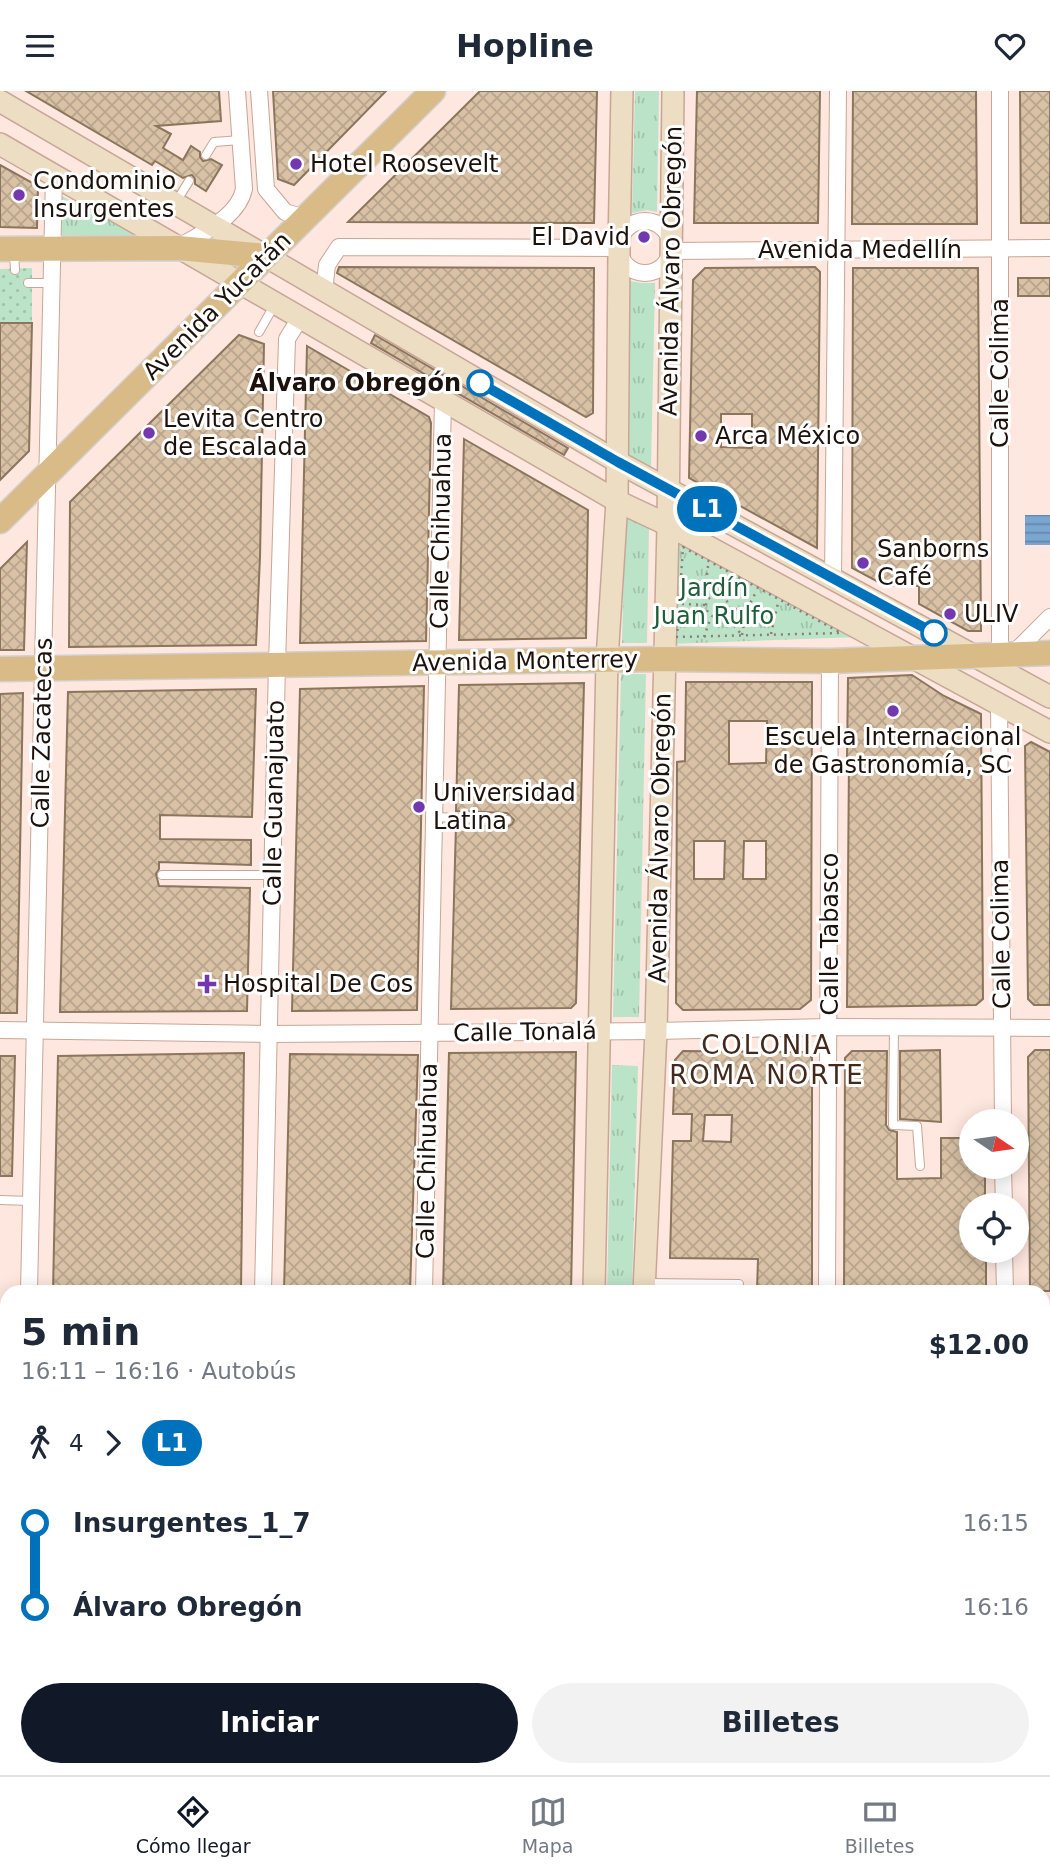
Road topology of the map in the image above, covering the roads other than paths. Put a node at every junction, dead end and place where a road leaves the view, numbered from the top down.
1 (237, 91) edge
2 (259, 91) edge
3 (433, 91) edge
4 (622, 91) edge
5 (673, 91) edge
6 (838, 91) edge
7 (1000, 91) edge
8 (0, 101) edge
9 (241, 139) junction
10 (0, 144) edge
11 (206, 155) dead end
12 (54, 175) junction
13 (189, 181) dead end
14 (176, 202) junction
15 (305, 218) junction
16 (213, 225) junction
17 (178, 248) junction
18 (619, 248) junction
19 (1000, 248) junction
20 (1050, 248) edge
21 (52, 249) junction
22 (837, 250) junction
23 (671, 251) junction
24 (10, 256) edge
25 (266, 256) junction
26 (27, 283) dead end
27 (51, 283) junction
28 (240, 283) junction
29 (324, 291) junction
30 (275, 304) junction
31 (300, 318) junction
32 (259, 331) dead end
33 (443, 400) junction
34 (618, 462) junction
35 (47, 475) junction
36 (668, 487) junction
37 (617, 501) junction
38 (0, 521) edge
39 (667, 525) junction
40 (833, 578) junction
41 (1050, 617) edge
42 (1029, 651) edge
43 (974, 655) junction
44 (916, 658) junction
45 (664, 659) junction
46 (607, 660) junction
47 (831, 661) junction
48 (438, 662) junction
49 (277, 664) junction
50 (43, 667) junction
51 (0, 669) edge
52 (1050, 697) edge
53 (999, 703) junction
54 (1050, 731) edge
55 (434, 817) junction
56 (507, 820) dead end
57 (162, 875) dead end
58 (272, 875) junction
59 (830, 1027) junction
60 (894, 1027) junction
61 (1002, 1028) junction
62 (1050, 1028) edge
63 (36, 1029) junction
64 (0, 1030) edge
65 (600, 1031) junction
66 (656, 1031) junction
67 (268, 1034) junction
68 (431, 1034) junction
69 (1003, 1109) edge
70 (920, 1166) dead end
71 (0, 1201) edge
72 (31, 1201) junction
73 (1004, 1263) edge
74 (739, 1284) dead end
75 (29, 1285) edge
76 (263, 1285) edge
77 (424, 1285) edge
78 (594, 1285) edge
79 (644, 1285) edge
80 (707, 1285) edge
81 (827, 1285) edge
82 (1005, 1285) edge

1 - 9 street
2 - 15 street
3 - 15 main road, Avenida Yucatán
4 - 18 main road, Avenida Álvaro Obregón
5 - 23 main road, Avenida Álvaro Obregón
6 - 22 street
7 - 19 street, Calle Colima
8 - 14 main road
9 - 11 lane
9 - 16 street
10 - 12 main road
12 - 17 main road
12 - 21 street, Calle Zacatecas
13 - 14 lane
14 - 16 main road
15 - 25 main road, Avenida Yucatán
16 - 17 street
16 - 25 main road
17 - 21 main road
17 - 25 main road
17 - 28 main road
18 - 23 street
18 - 23 street
18 - 29 street
18 - 34 main road, Avenida Álvaro Obregón
19 - 20 street, Avenida Medellín
19 - 22 street, Avenida Medellín
19 - 42 street, Calle Colima
21 - 24 main road
21 - 27 street, Calle Zacatecas
22 - 23 street, Avenida Medellín
22 - 40 street
23 - 36 main road, Avenida Álvaro Obregón
25 - 28 main road, Avenida Yucatán
25 - 29 main road
26 - 27 lane
27 - 35 street, Calle Zacatecas
28 - 30 main road
28 - 35 main road, Avenida Yucatán
29 - 34 main road
30 - 31 main road
30 - 32 lane
31 - 33 main road
31 - 49 street, Calle Guanajuato
33 - 37 main road
33 - 48 street, Calle Chihuahua
34 - 36 main road
34 - 37 main road, Avenida Álvaro Obregón
35 - 38 main road, Avenida Yucatán
35 - 50 street, Calle Zacatecas
36 - 39 main road, Avenida Álvaro Obregón
36 - 40 main road
37 - 39 main road
37 - 46 main road, Avenida Álvaro Obregón
39 - 44 main road
39 - 45 main road, Avenida Álvaro Obregón
40 - 43 main road
41 - 42 street
42 - 43 main road, Avenida Monterrey
43 - 44 main road, Avenida Monterrey
43 - 52 main road
44 - 47 main road, Avenida Monterrey
44 - 53 main road
45 - 46 main road, Avenida Monterrey
45 - 47 main road, Avenida Monterrey
45 - 66 main road, Avenida Álvaro Obregón
46 - 48 main road, Avenida Monterrey
46 - 65 main road
47 - 59 street, Calle Tabasco
48 - 49 main road, Avenida Monterrey
48 - 55 street, Calle Chihuahua
49 - 50 main road, Avenida Monterrey
49 - 58 street, Calle Guanajuato
50 - 51 main road, Avenida Monterrey
50 - 63 street, Calle Zacatecas
53 - 54 main road
53 - 61 street, Calle Colima
55 - 56 lane
55 - 68 street, Calle Chihuahua
57 - 58 lane
58 - 67 street, Calle Guanajuato
59 - 60 street, Calle Tonalá
59 - 66 street, Calle Tonalá
59 - 81 street, Calle Tabasco
60 - 61 street, Calle Tonalá
60 - 70 lane
61 - 62 street, Calle Tonalá
61 - 69 street, Calle Colima
63 - 64 street, Calle Tonalá
63 - 67 street, Calle Tonalá
63 - 72 street, Calle Zacatecas
65 - 66 street, Calle Tonalá
65 - 68 street, Calle Tonalá
65 - 78 main road
66 - 79 main road, Avenida Álvaro Obregón
67 - 68 street, Calle Tonalá
67 - 76 street, Calle Guanajuato
68 - 77 street, Calle Chihuahua
71 - 72 lane
72 - 75 street, Calle Zacatecas
73 - 82 street
74 - 80 lane

